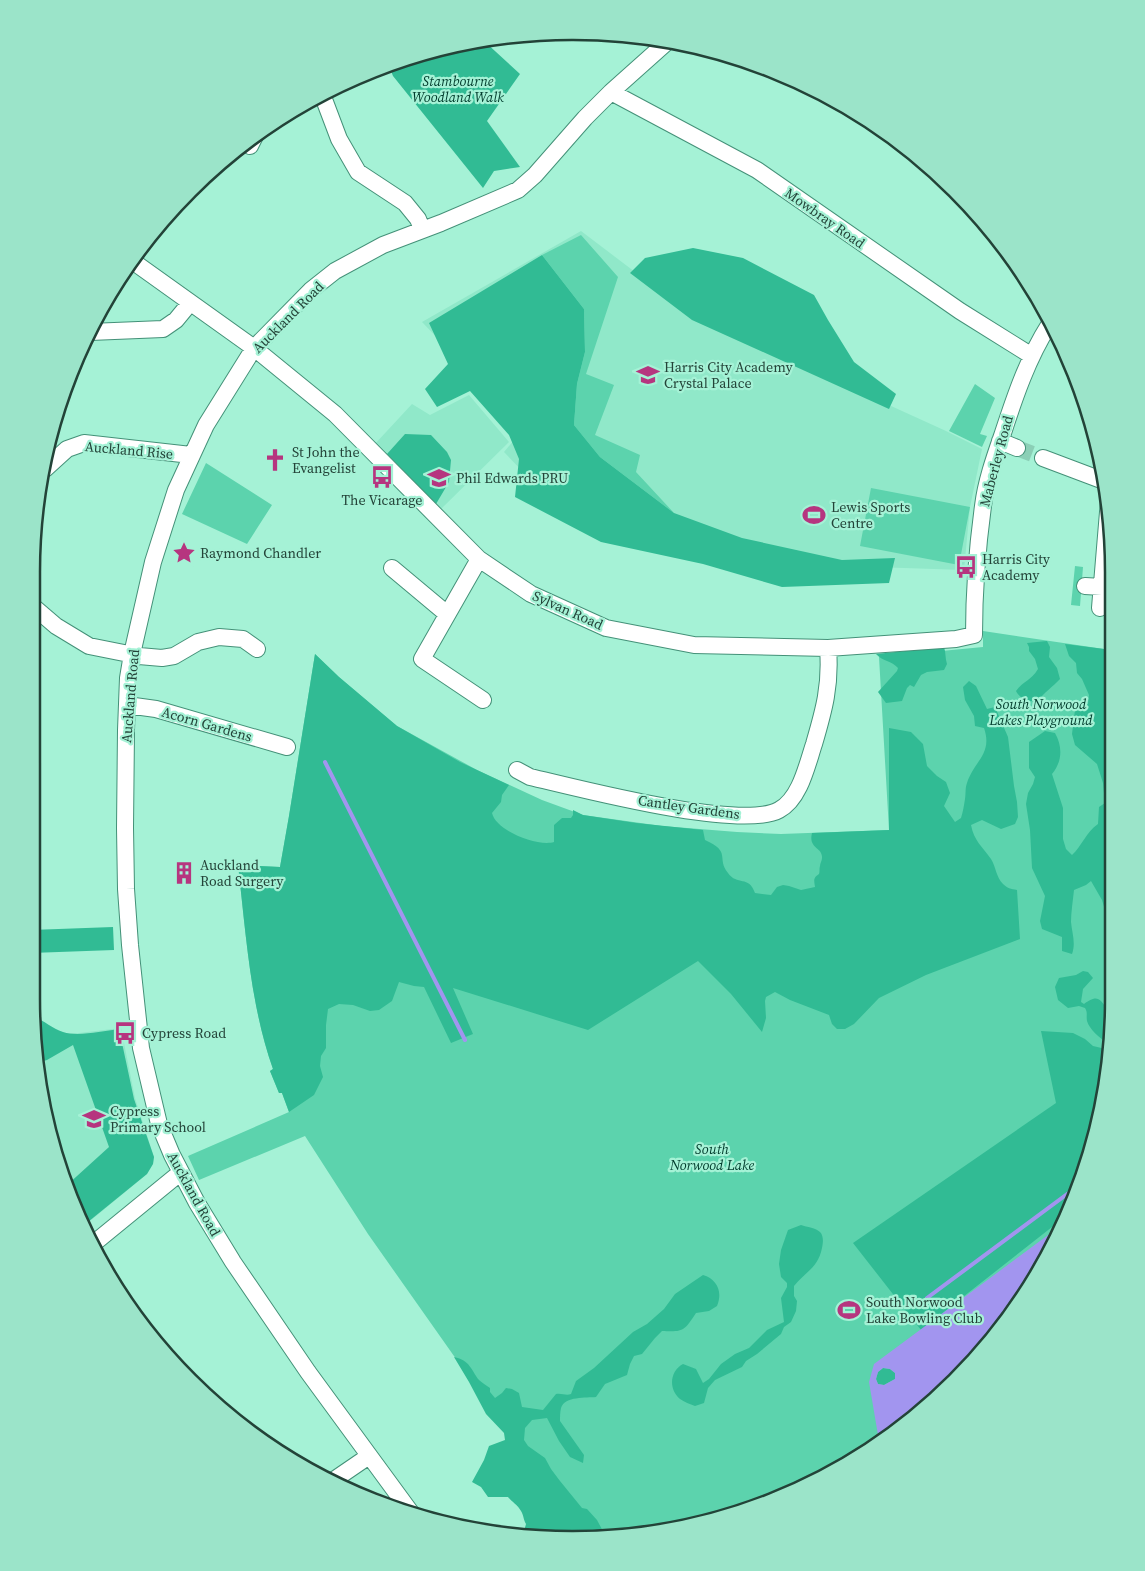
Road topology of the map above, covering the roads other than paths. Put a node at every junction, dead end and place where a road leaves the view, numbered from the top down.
1 (661, 48) edge
2 (611, 92) junction
3 (325, 101) edge
4 (422, 229) junction
5 (138, 265) edge
6 (190, 303) junction
7 (1046, 330) edge
8 (98, 332) edge
9 (254, 348) junction
10 (1032, 356) junction
11 (1000, 441) junction
12 (1017, 448) tunnel mouth
13 (191, 456) junction
14 (1043, 458) tunnel mouth
15 (51, 463) edge
16 (1096, 478) edge
17 (1105, 556) edge
18 (479, 558) junction
19 (392, 568) dead end
20 (1085, 586) dead end
21 (1102, 587) junction
22 (1100, 608) dead end
23 (40, 612) edge
24 (447, 614) junction
25 (974, 635) joint
26 (828, 648) junction
27 (257, 649) dead end
28 (132, 654) junction
29 (482, 700) dead end
30 (127, 705) junction
31 (287, 747) dead end
32 (518, 770) dead end
33 (182, 1174) junction
34 (98, 1240) edge
35 (369, 1456) junction
36 (339, 1477) edge
37 (405, 1504) edge

1 - 2 street, Auckland Road
2 - 4 street, Auckland Road
2 - 10 street, Mowbray Road
3 - 4 street
4 - 9 street, Auckland Road
5 - 6 street, Sylvan Road
6 - 8 street
6 - 9 street, Sylvan Road
7 - 10 street, Maberley Road
9 - 13 street, Auckland Road
9 - 18 street, Sylvan Road
10 - 11 street, Maberley Road
11 - 12 street
11 - 25 street, Maberley Road
13 - 15 street, Auckland Rise
13 - 28 street, Auckland Road
14 - 16 street
17 - 21 street
18 - 24 street
18 - 26 street, Sylvan Road
19 - 24 street
20 - 21 street
21 - 22 street
23 - 28 street
24 - 29 street
25 - 26 street, Sylvan Road
26 - 32 street, Cantley Gardens
27 - 28 street
28 - 30 street, Auckland Road
30 - 31 street, Acorn Gardens
30 - 33 street, Auckland Road
33 - 34 street
33 - 35 street, Auckland Road
35 - 36 street
35 - 37 street, Auckland Road

